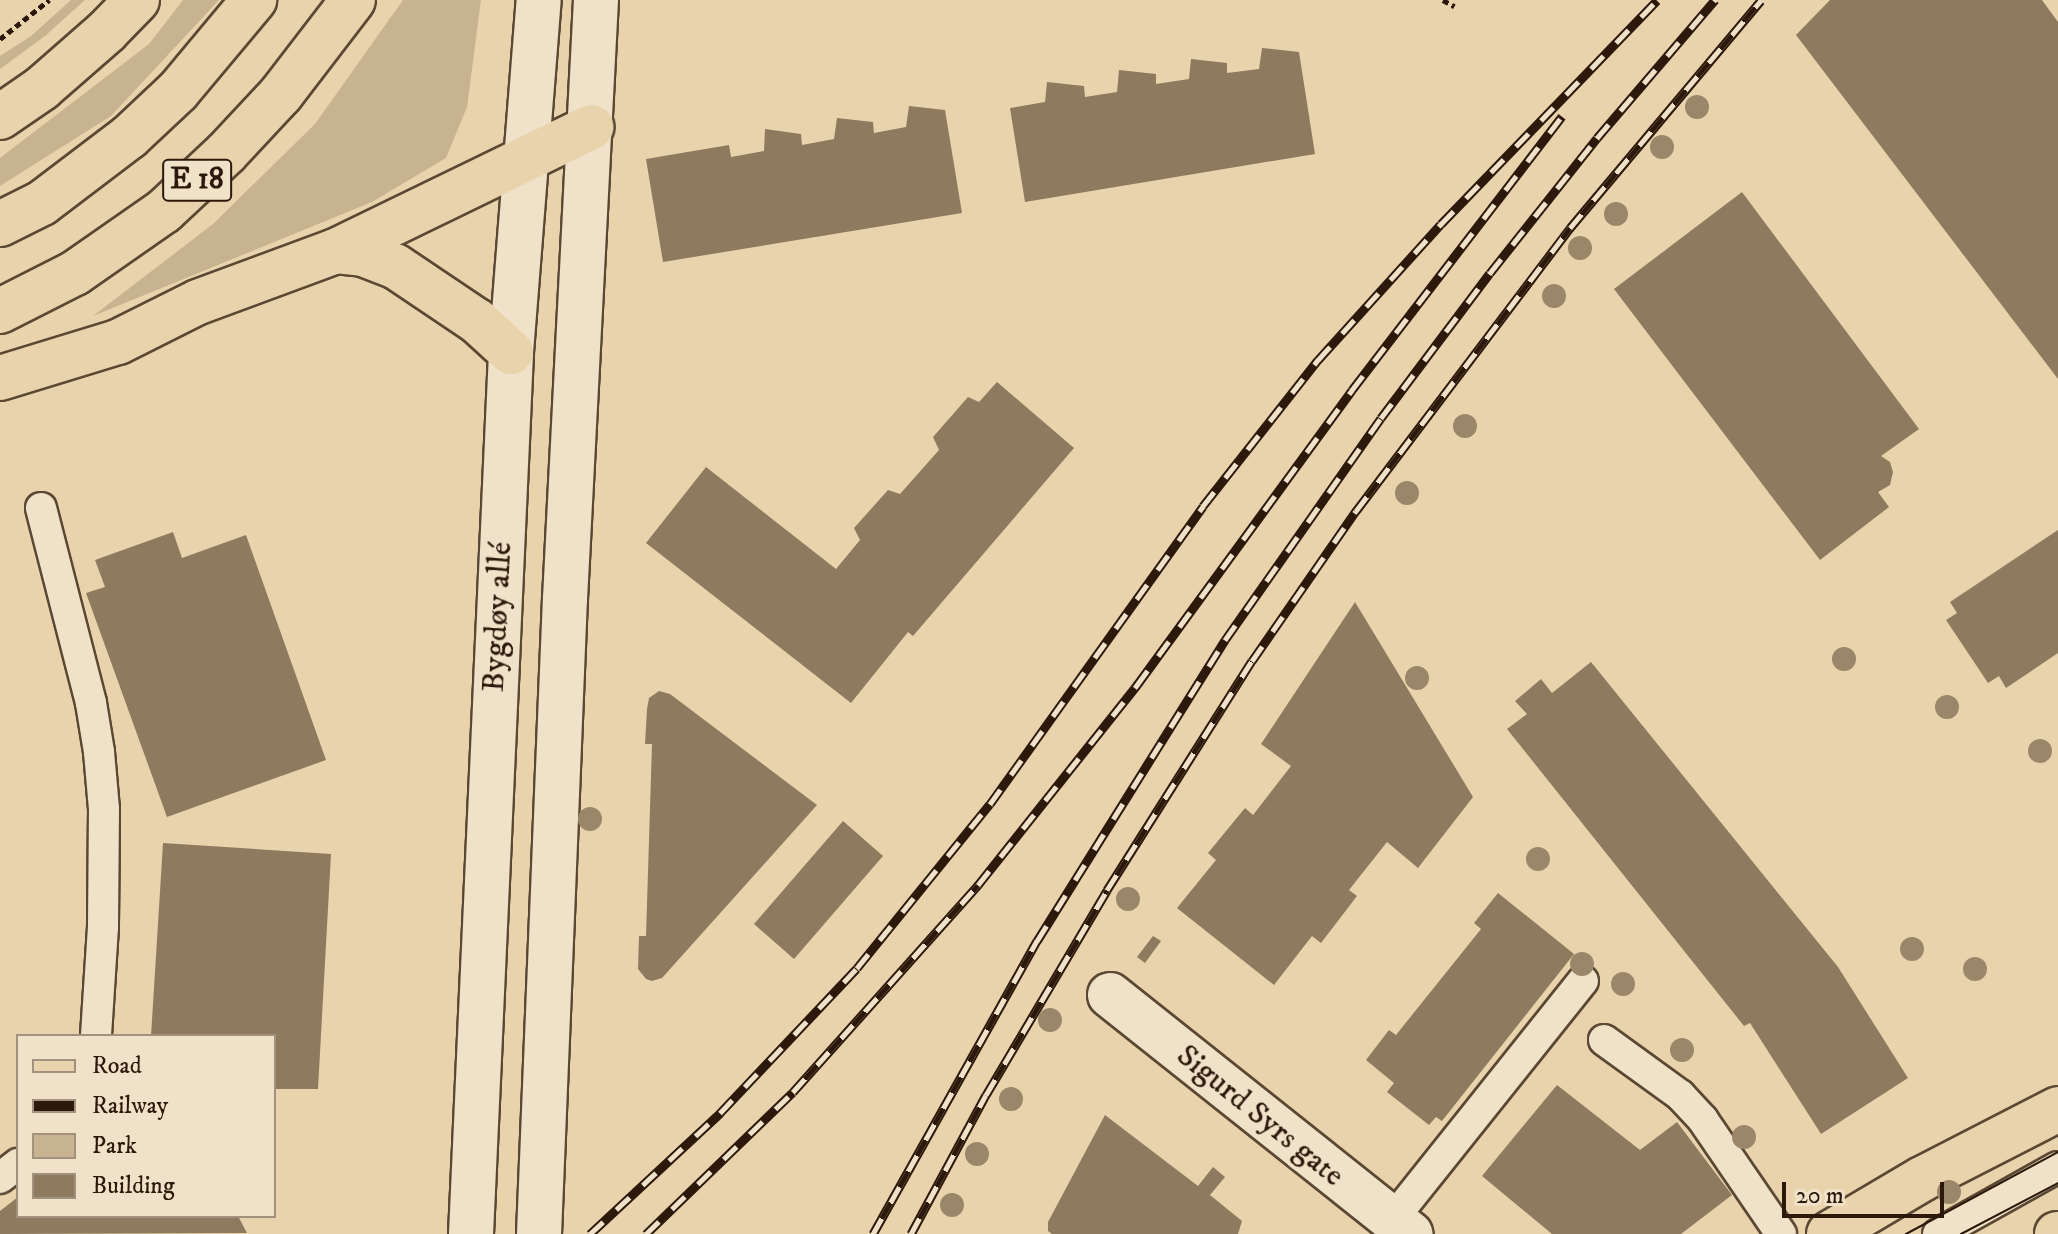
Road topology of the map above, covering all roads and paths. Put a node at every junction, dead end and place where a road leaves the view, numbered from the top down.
1 (49, 0) edge
2 (137, 0) edge
3 (254, 0) edge
4 (353, 0) edge
5 (539, 0) edge
6 (596, 0) edge
7 (1443, 0) edge
8 (1454, 6) dead end
9 (0, 39) edge
10 (0, 117) edge
11 (591, 127) junction
12 (526, 158) junction
13 (0, 224) edge
14 (336, 251) junction
15 (0, 311) edge
16 (511, 352) junction
17 (0, 378) edge
18 (41, 508) dead end
19 (1583, 981) dead end
20 (1110, 995) dead end
21 (96, 1034) edge
22 (1604, 1040) dead end
23 (2058, 1109) edge
24 (16, 1166) edge
25 (2058, 1167) edge
26 (0, 1178) edge
27 (1402, 1227) edge
28 (471, 1234) edge
29 (539, 1234) edge
30 (1781, 1234) edge
31 (1829, 1234) edge
32 (1938, 1234) edge

1 - 9 path
2 - 10 main road
3 - 13 main road, E 18
4 - 15 main road, E 18
5 - 12 main road, Bygdøy allé
6 - 11 main road, Bygdøy allé
7 - 8 path
11 - 12 main road
11 - 29 main road, Bygdøy allé
12 - 14 main road
12 - 16 main road, Bygdøy allé
14 - 16 main road
14 - 17 main road
16 - 28 main road, Bygdøy allé
18 - 21 lane
19 - 27 lane
20 - 27 main road, Sigurd Syrs gate
22 - 30 lane
23 - 31 main road
24 - 26 lane
25 - 32 lane

